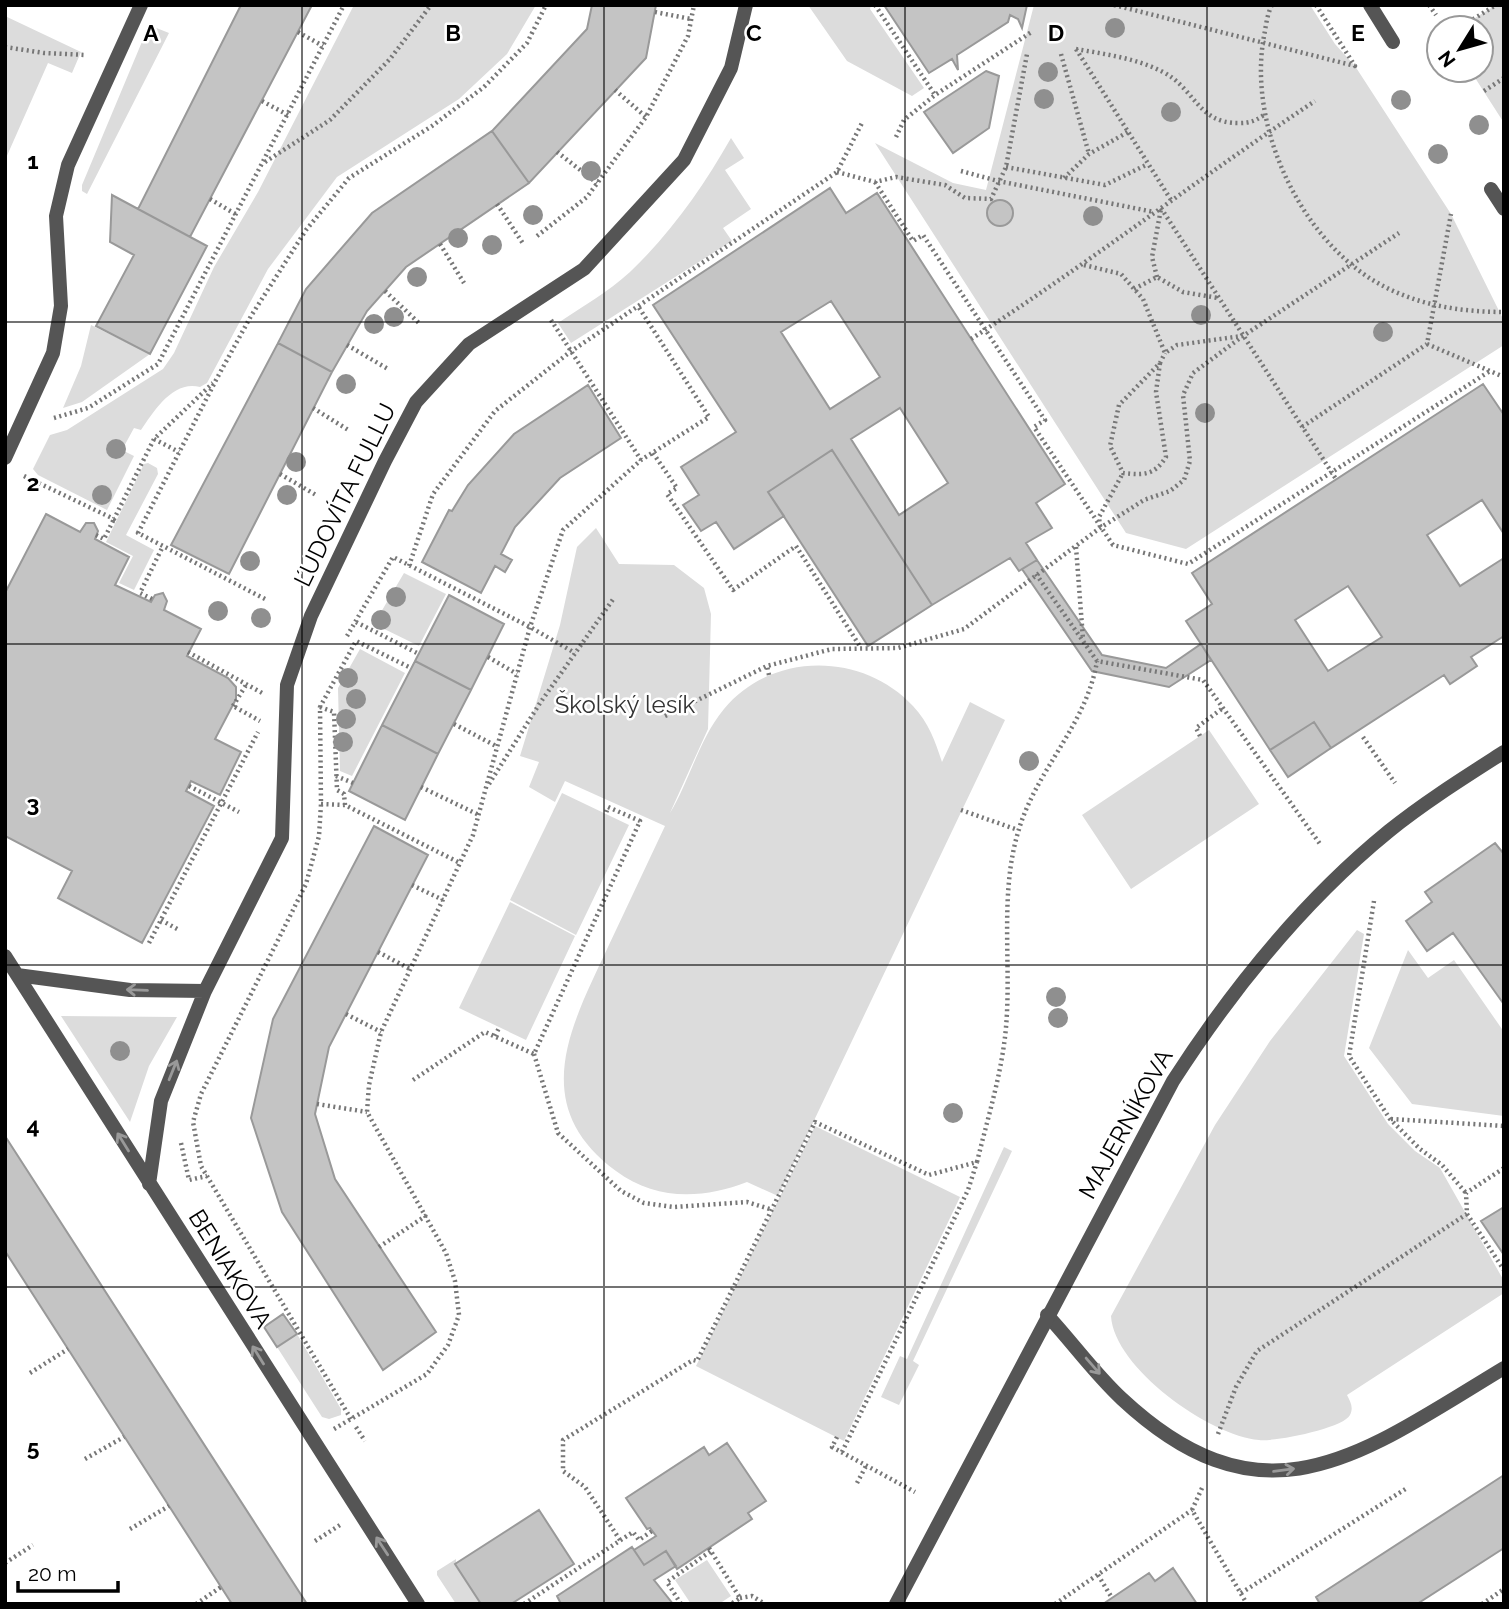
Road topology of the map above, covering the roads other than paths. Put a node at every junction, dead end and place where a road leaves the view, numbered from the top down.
1 (141, 5) edge
2 (746, 5) edge
3 (1370, 5) edge
4 (1393, 42) dead end
5 (1491, 189) dead end
6 (1504, 209) edge
7 (5, 458) edge
8 (1504, 752) edge
9 (5, 956) edge
10 (17, 975) junction
11 (205, 991) junction
12 (149, 1184) junction
13 (1047, 1315) junction
14 (1504, 1368) edge
15 (418, 1604) edge
16 (896, 1604) edge

1 - 7 street
2 - 11 street, ĽUDOVÍTA FULLU
3 - 4 street
5 - 6 street
8 - 13 street, MAJERNÍKOVA
9 - 10 street, BENIAKOVA
11 -> 10 street
12 -> 10 street, BENIAKOVA
12 -> 11 street, ĽUDOVÍTA FULLU
15 -> 12 street, BENIAKOVA
13 -> 14 street
13 - 16 street, MAJERNÍKOVA

